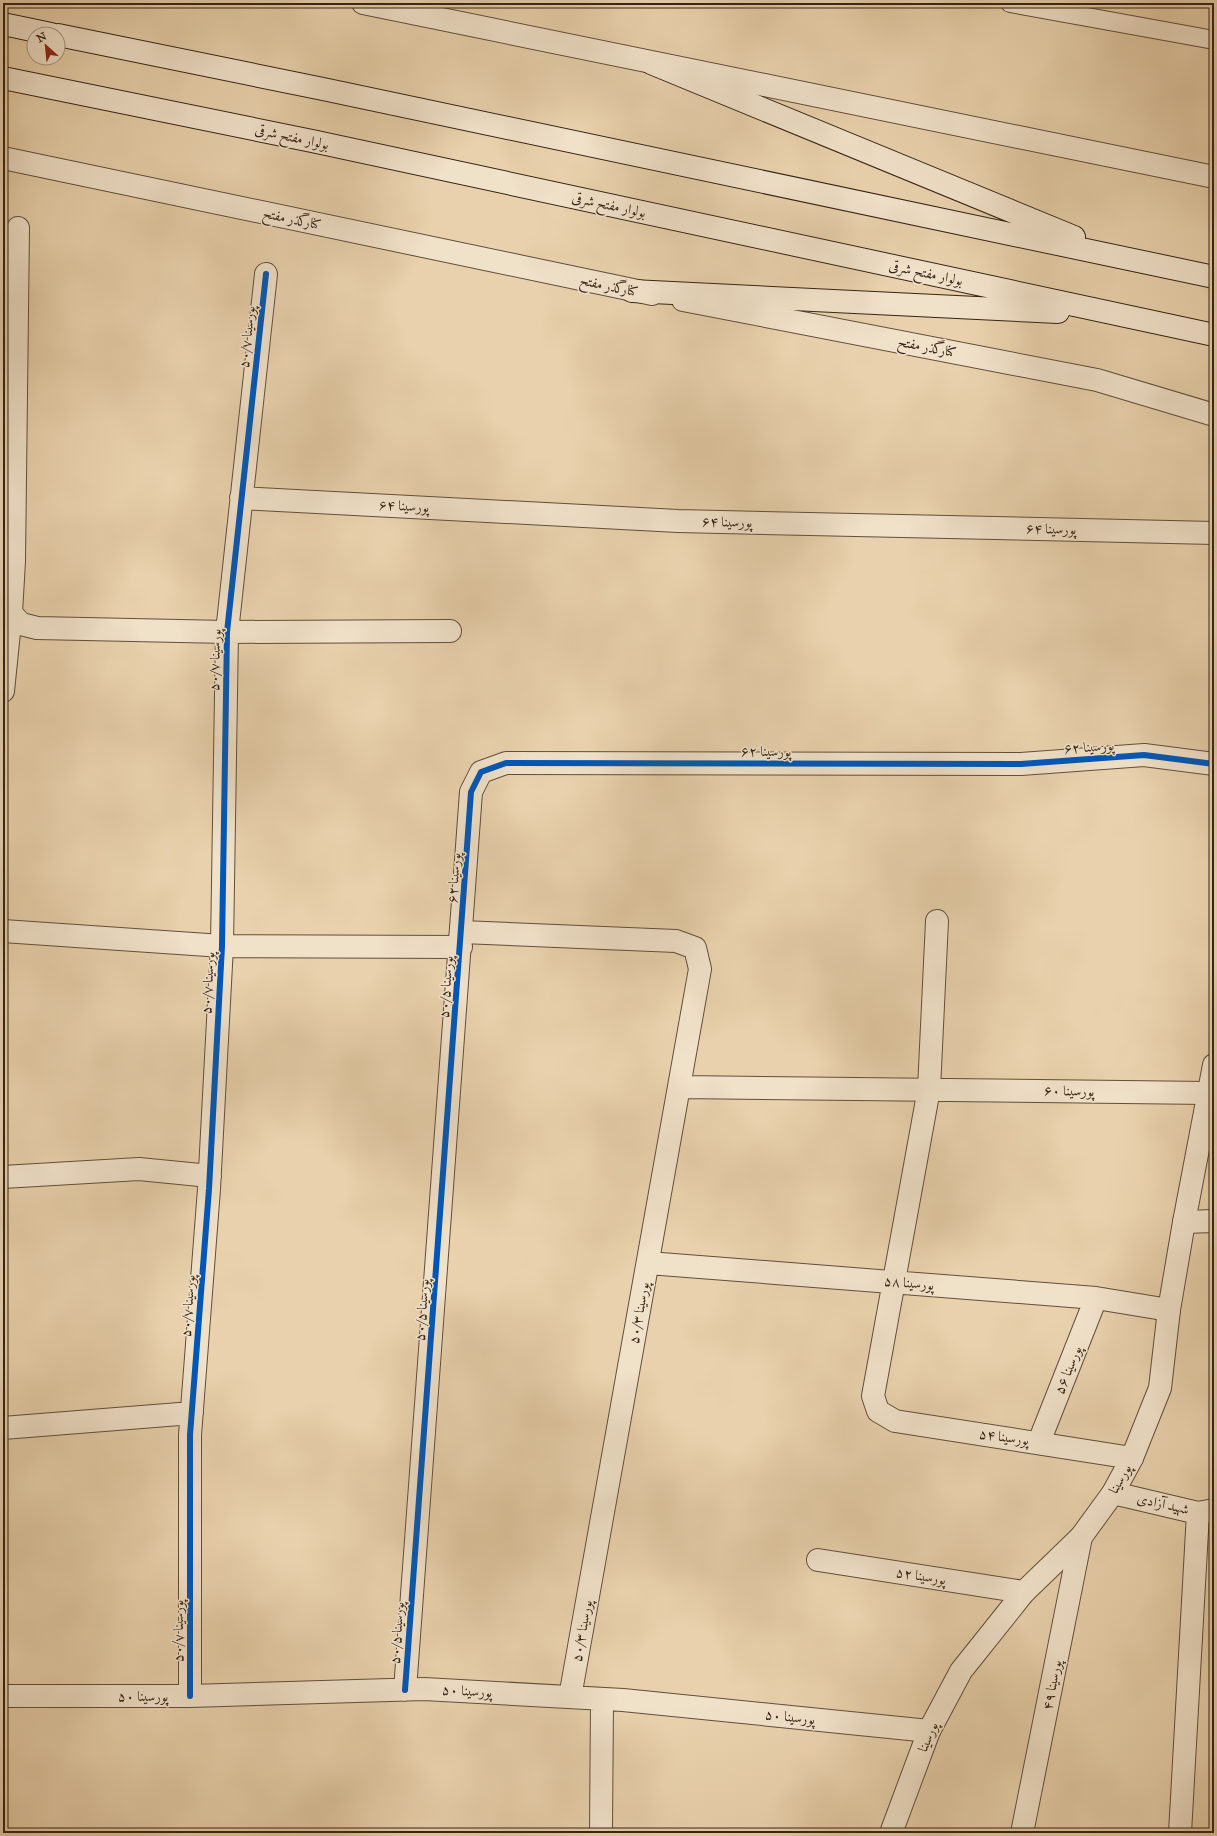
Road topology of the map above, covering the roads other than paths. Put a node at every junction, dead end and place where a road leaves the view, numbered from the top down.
1 (363, 3) edge
2 (1010, 3) edge
3 (3, 24) edge
4 (26, 29) edge
5 (66, 38) edge
6 (1214, 40) edge
7 (651, 63) junction
8 (3, 78) edge
9 (3, 158) edge
10 (1214, 177) edge
11 (18, 228) dead end
12 (1126, 258) junction
13 (266, 274) dead end
14 (1214, 277) edge
15 (632, 291) junction
16 (1124, 316) junction
17 (1214, 335) edge
18 (1214, 415) edge
19 (9, 463) edge
20 (241, 498) junction
21 (1214, 533) edge
22 (9, 562) edge
23 (11, 613) junction
24 (450, 631) dead end
25 (227, 632) junction
26 (3, 691) edge
27 (1214, 764) edge
28 (937, 920) dead end
29 (3, 931) edge
30 (462, 939) junction
31 (222, 946) junction
32 (1214, 1065) edge
33 (680, 1087) junction
34 (929, 1089) junction
35 (1208, 1093) junction
36 (210, 1176) junction
37 (3, 1177) edge
38 (1214, 1221) edge
39 (1184, 1222) junction
40 (648, 1263) junction
41 (894, 1282) junction
42 (1096, 1298) junction
43 (1169, 1310) junction
44 (192, 1413) junction
45 (3, 1428) edge
46 (1039, 1442) junction
47 (1132, 1458) junction
48 (1113, 1493) junction
49 (1206, 1511) edge
50 (1081, 1537) junction
51 (818, 1560) dead end
52 (1024, 1592) junction
53 (405, 1690) junction
54 (3, 1696) edge
55 (190, 1696) junction
56 (570, 1697) junction
57 (602, 1699) junction
58 (929, 1731) junction
59 (601, 1833) edge
60 (891, 1833) edge
61 (1022, 1833) edge
62 (1180, 1833) edge

1 - 7 street
2 - 6 lane
3 - 4 street
5 - 12 street
7 - 10 street
7 - 12 street
8 - 16 street, بولوار مفتح شرقی
9 - 15 street, کنارگذر مفتح
11 - 19 street
12 - 14 street
13 - 20 street, پورسینا ۵۰/۷
15 - 16 street
15 - 18 street, کنارگذر مفتح
16 - 17 street, بولوار مفتح شرقی
19 - 22 street
20 - 21 street, پورسینا ۶۴
20 - 25 street, پورسینا ۵۰/۷
22 - 23 street
23 - 25 street
23 - 26 street
24 - 25 street
25 - 31 street, پورسینا ۵۰/۷
27 - 30 street, پورسینا ۶۲
28 - 34 street
29 - 31 street
30 - 31 street
30 - 33 street, پورسینا ۵۰/۳
30 - 53 street, پورسینا ۵۰/۵
31 - 36 street, پورسینا ۵۰/۷
32 - 35 street, پورسینا
33 - 34 street, پورسینا ۶۰
33 - 40 street, پورسینا ۵۰/۳
34 - 35 street, پورسینا ۶۰
34 - 41 street
35 - 39 street, پورسینا
36 - 37 street
36 - 44 street, پورسینا ۵۰/۷
38 - 39 street
39 - 43 street, پورسینا
40 - 41 street, پورسینا ۵۸
40 - 56 street, پورسینا ۵۰/۳
41 - 42 street, پورسینا ۵۸
41 - 46 street, پورسینا ۵۴
42 - 43 street, پورسینا ۵۸
42 - 46 street, پورسینا ۵۶
43 - 47 street, پورسینا
44 - 45 street
44 - 55 street, پورسینا ۵۰/۷
46 - 47 street, پورسینا ۵۴
47 - 48 street, پورسینا
48 - 49 street, شهید آزادی
48 - 50 street, پورسینا
49 - 62 street
50 - 52 street, پورسینا
50 - 61 street, پورسینا ۴۹
51 - 52 street, پورسینا ۵۲
52 - 58 street, پورسینا
53 - 55 street, پورسینا ۵۰
53 - 56 street, پورسینا ۵۰
54 - 55 street, پورسینا ۵۰
56 - 57 street, پورسینا ۵۰
57 - 58 street, پورسینا ۵۰
57 - 59 street
58 - 60 street, پورسینا

